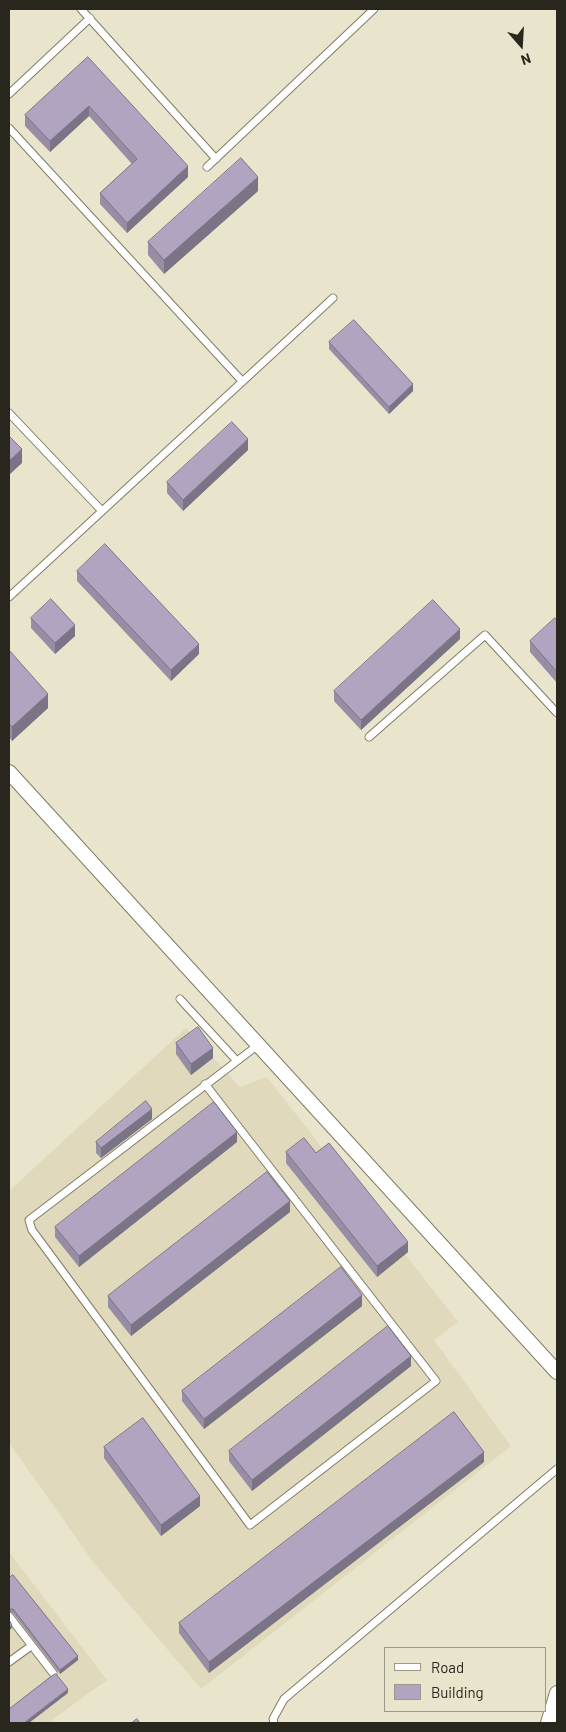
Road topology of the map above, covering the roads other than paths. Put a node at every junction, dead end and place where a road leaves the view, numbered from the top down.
1 (82, 9) edge
2 (374, 9) edge
3 (90, 18) junction
4 (9, 94) edge
5 (9, 128) edge
6 (216, 159) junction
7 (207, 167) dead end
8 (332, 298) dead end
9 (242, 381) junction
10 (9, 413) edge
11 (102, 511) junction
12 (9, 597) edge
13 (557, 713) edge
14 (369, 737) dead end
15 (9, 772) edge
16 (180, 999) dead end
17 (258, 1045) junction
18 (236, 1060) junction
19 (205, 1084) junction
20 (557, 1372) edge
21 (557, 1468) edge
22 (9, 1616) edge
23 (30, 1646) junction
24 (9, 1662) edge
25 (53, 1673) edge
26 (557, 1692) edge
27 (274, 1723) edge
28 (548, 1723) edge

1 - 3 lane
2 - 6 lane
3 - 4 lane
3 - 6 lane
5 - 9 lane
6 - 7 lane
8 - 9 lane
9 - 11 lane
10 - 11 lane
11 - 12 lane
13 - 14 lane
15 - 17 street
16 - 18 lane
17 - 18 lane
17 - 20 street
18 - 19 lane
19 - 19 lane
21 - 27 lane
22 - 23 lane
23 - 24 lane
23 - 25 lane
26 - 28 street

